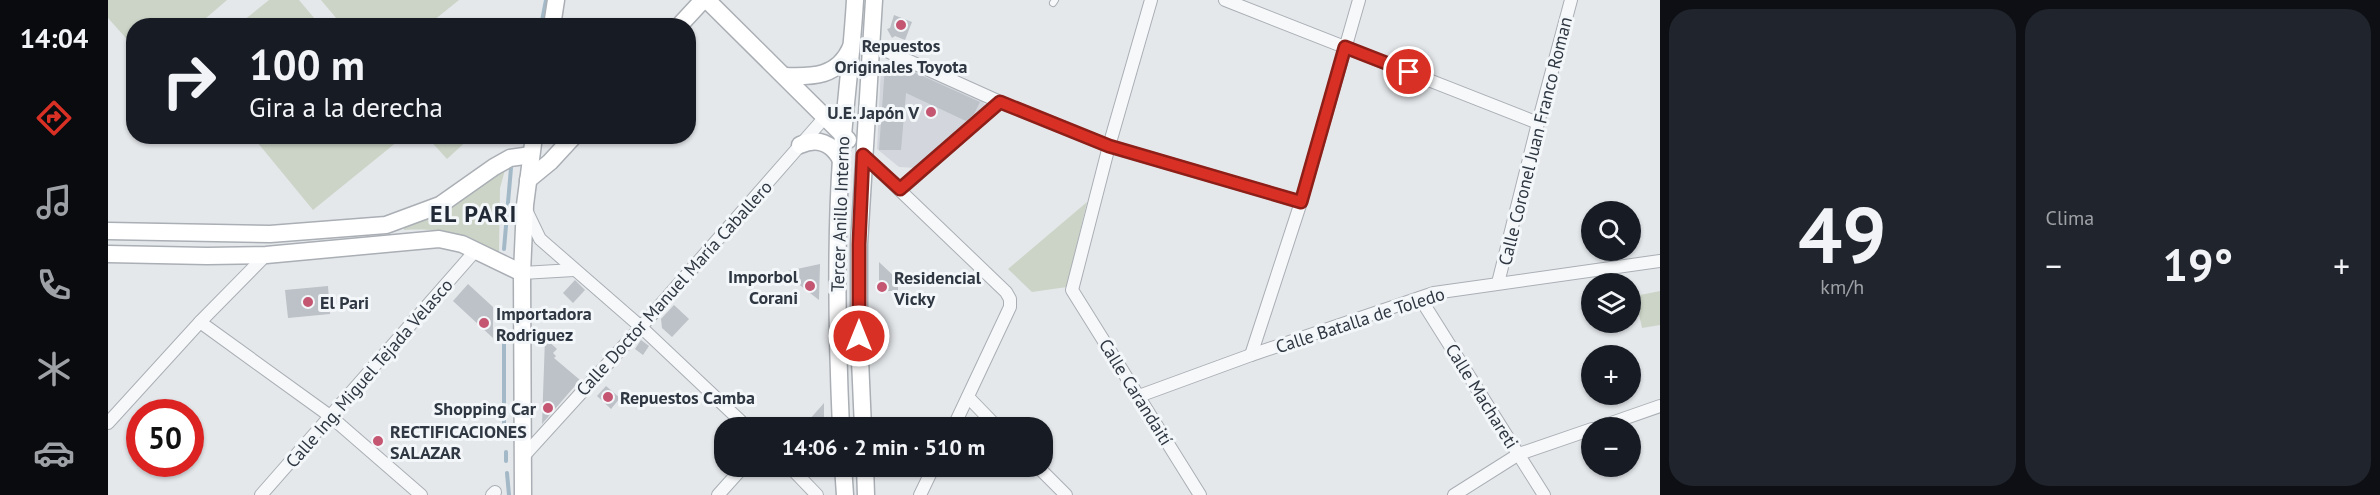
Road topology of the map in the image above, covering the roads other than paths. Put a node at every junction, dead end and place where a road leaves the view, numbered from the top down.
1 (556, 0) edge
2 (705, 0) edge
3 (855, 0) edge
4 (874, 0) edge
5 (1151, 0) edge
6 (1225, 0) edge
7 (1359, 0) edge
8 (1571, 0) edge
9 (553, 18) edge
10 (687, 18) edge
11 (872, 25) junction
12 (861, 44) junction
13 (1345, 47) junction
14 (784, 76) junction
15 (1000, 102) junction
16 (825, 117) junction
17 (1538, 123) junction
18 (843, 135) junction
19 (533, 144) edge
20 (567, 144) edge
21 (800, 145) junction
22 (1109, 146) junction
23 (531, 155) junction
24 (863, 155) junction
25 (841, 160) junction
26 (528, 180) junction
27 (900, 189) junction
28 (1301, 202) junction
29 (525, 205) junction
30 (860, 210) junction
31 (108, 231) edge
32 (476, 250) junction
33 (108, 254) edge
34 (266, 255) junction
35 (1660, 261) edge
36 (574, 270) junction
37 (522, 273) junction
38 (1498, 283) junction
39 (1420, 298) junction
40 (200, 322) junction
41 (641, 327) junction
42 (1251, 355) junction
43 (1139, 396) junction
44 (968, 398) junction
45 (1660, 406) edge
46 (330, 416) junction
47 (736, 417) edge
48 (841, 417) edge
49 (863, 417) edge
50 (958, 417) edge
51 (987, 417) edge
52 (1628, 417) edge
53 (108, 423) edge
54 (1581, 433) edge
55 (1519, 454) junction
56 (521, 459) junction
57 (734, 477) edge
58 (800, 477) edge
59 (844, 477) edge
60 (865, 477) edge
61 (929, 477) edge
62 (1048, 477) edge
63 (261, 495) edge
64 (421, 495) edge
65 (523, 495) edge
66 (718, 495) edge
67 (817, 495) edge
68 (845, 495) edge
69 (866, 495) edge
70 (920, 495) edge
71 (1066, 495) edge
72 (1200, 495) edge
73 (1454, 495) edge
74 (1544, 495) edge

1 - 9 street
2 - 10 street
2 - 14 street
3 - 12 street, Tercer Anillo Interno
4 - 11 street, Tercer Anillo Interno
5 - 22 street
6 - 13 street
7 - 13 street
8 - 17 street, Calle Coronel Juan Franco Roman
11 - 12 street, Tercer Anillo Interno
11 - 18 street
12 - 14 street
12 - 15 street
12 - 18 street, Tercer Anillo Interno
12 - 24 street, Tercer Anillo Interno
13 - 17 street
13 - 28 street
14 - 16 street
15 - 22 street
15 - 27 street
16 - 18 street
16 - 21 street, Calle Doctor Manuel María Caballero
17 - 38 street, Calle Coronel Juan Franco Roman
18 - 25 street, Tercer Anillo Interno
18 - 30 street
19 - 23 street
20 - 26 street
21 - 25 street
21 - 41 street, Calle Doctor Manuel María Caballero
22 - 28 street
22 - 43 street, Calle Carandaití
23 - 26 street
23 - 31 street
24 - 27 street
24 - 30 street, Tercer Anillo Interno
25 - 48 street, Tercer Anillo Interno
26 - 29 street
27 - 44 street
28 - 42 street
29 - 36 street
29 - 37 street
30 - 49 street, Tercer Anillo Interno
32 - 34 street
32 - 37 street
32 - 46 street, Calle Ing. Miguel Tejada Velasco
33 - 34 street
34 - 40 street
35 - 38 street, Calle Batalla de Toledo
36 - 37 street
36 - 41 street
37 - 56 street
38 - 39 street, Calle Batalla de Toledo
39 - 42 street, Calle Batalla de Toledo
39 - 55 street, Calle Machareti
40 - 46 street
40 - 53 street
41 - 47 street
41 - 56 street, Calle Doctor Manuel María Caballero
42 - 43 street, Calle Batalla de Toledo
43 - 72 street, Calle Carandaití
44 - 50 street
44 - 51 street
45 - 52 street
46 - 63 street, Calle Ing. Miguel Tejada Velasco
46 - 64 street
54 - 55 street
55 - 73 street
55 - 74 street, Calle Machareti
56 - 65 street
57 - 66 street
58 - 67 street
59 - 68 street
60 - 69 street
61 - 70 street
62 - 71 street

